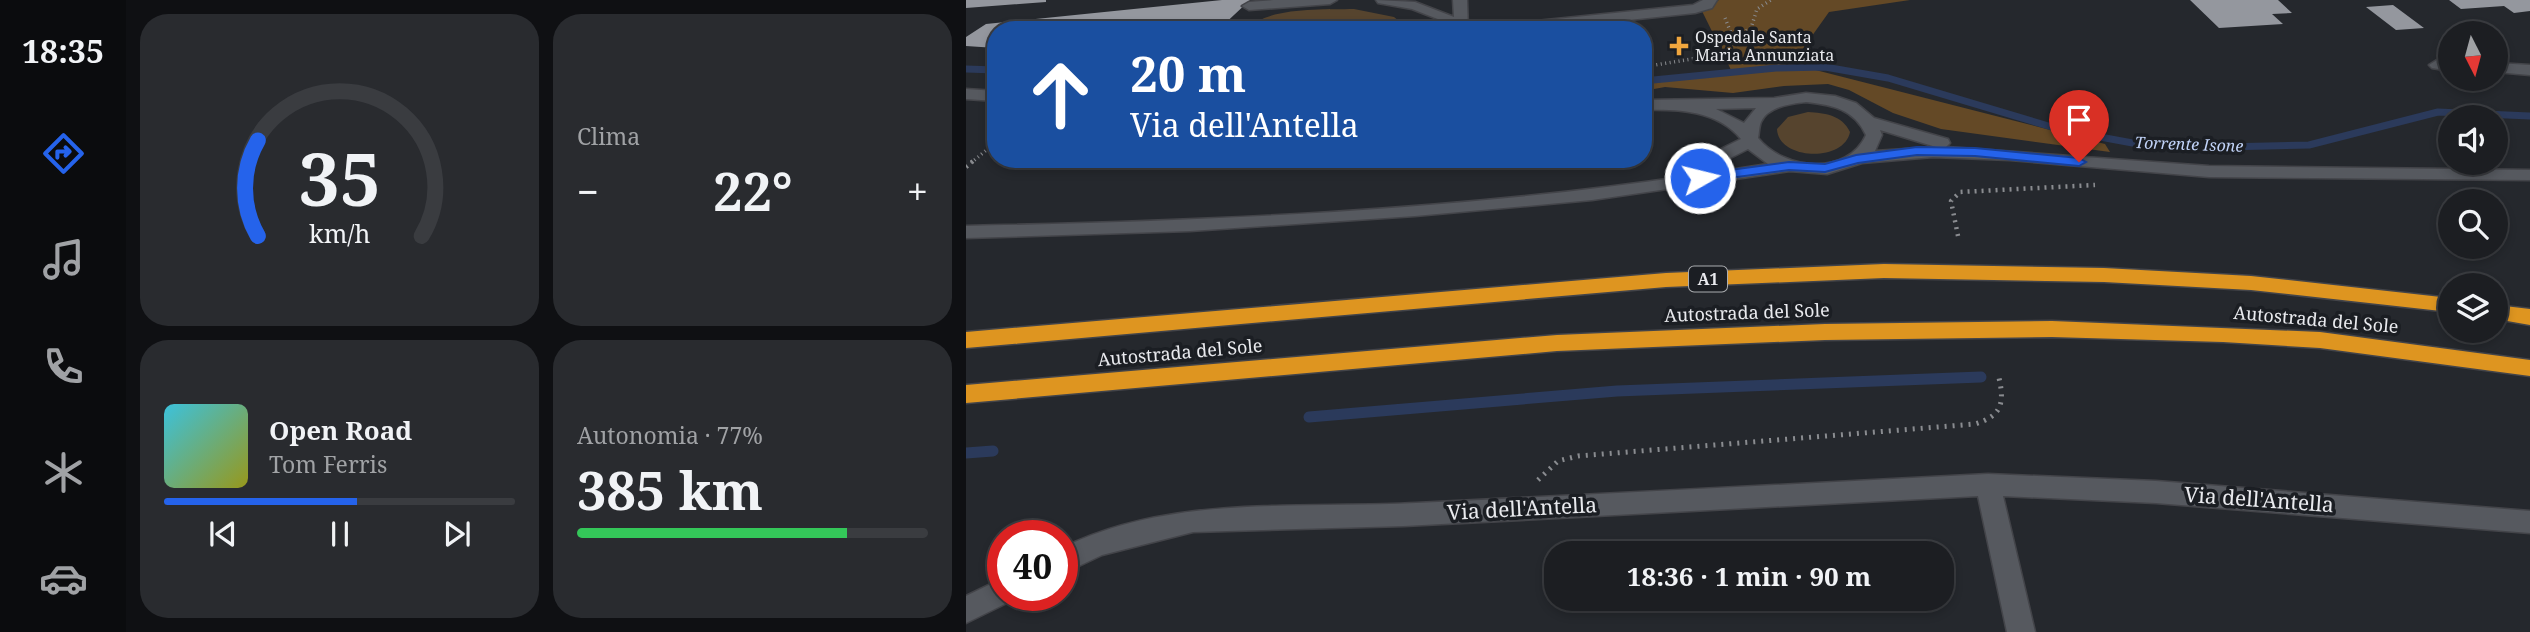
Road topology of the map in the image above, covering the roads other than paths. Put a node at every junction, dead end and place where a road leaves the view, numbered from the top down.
1 (1330, 0) edge
2 (1383, 0) edge
3 (1460, 0) edge
4 (1710, 0) edge
5 (1430, 2) edge
6 (1249, 6) dead end
7 (1446, 21) edge
8 (1451, 21) edge
9 (1457, 21) edge
10 (1577, 21) edge
11 (2508, 69) edge
12 (2530, 70) edge
13 (966, 94) edge
14 (987, 95) edge
15 (1775, 103) junction
16 (1670, 104) junction
17 (1652, 105) edge
18 (1870, 122) junction
19 (1751, 139) junction
20 (1999, 153) junction
21 (1856, 159) junction
22 (1789, 166) junction
23 (2530, 175) edge
24 (1634, 188) junction
25 (966, 232) edge
26 (2438, 303) edge
27 (2508, 314) edge
28 (2530, 317) edge
29 (966, 340) edge
30 (2530, 368) edge
31 (966, 394) edge
32 (1988, 485) junction
33 (2530, 522) edge
34 (1078, 554) edge
35 (987, 600) edge
36 (966, 610) edge
37 (2021, 632) edge

1 - 6 street
2 - 7 street
3 - 9 street
4 - 10 street
5 - 8 street
11 - 12 street
13 - 14 street
15 - 16 street
15 - 18 street
15 - 19 street
16 - 17 street
16 - 19 street
18 - 20 street
18 - 21 street
19 - 22 street
19 - 24 street
20 - 21 street
20 - 23 street
21 - 22 street
22 - 24 street
24 - 25 street
26 - 29 highway, Autostrada del Sole / A1
27 - 28 highway
30 - 31 highway, Autostrada del Sole
32 - 33 street, Via dell'Antella
32 - 34 street, Via dell'Antella
32 - 37 street
35 - 36 street

